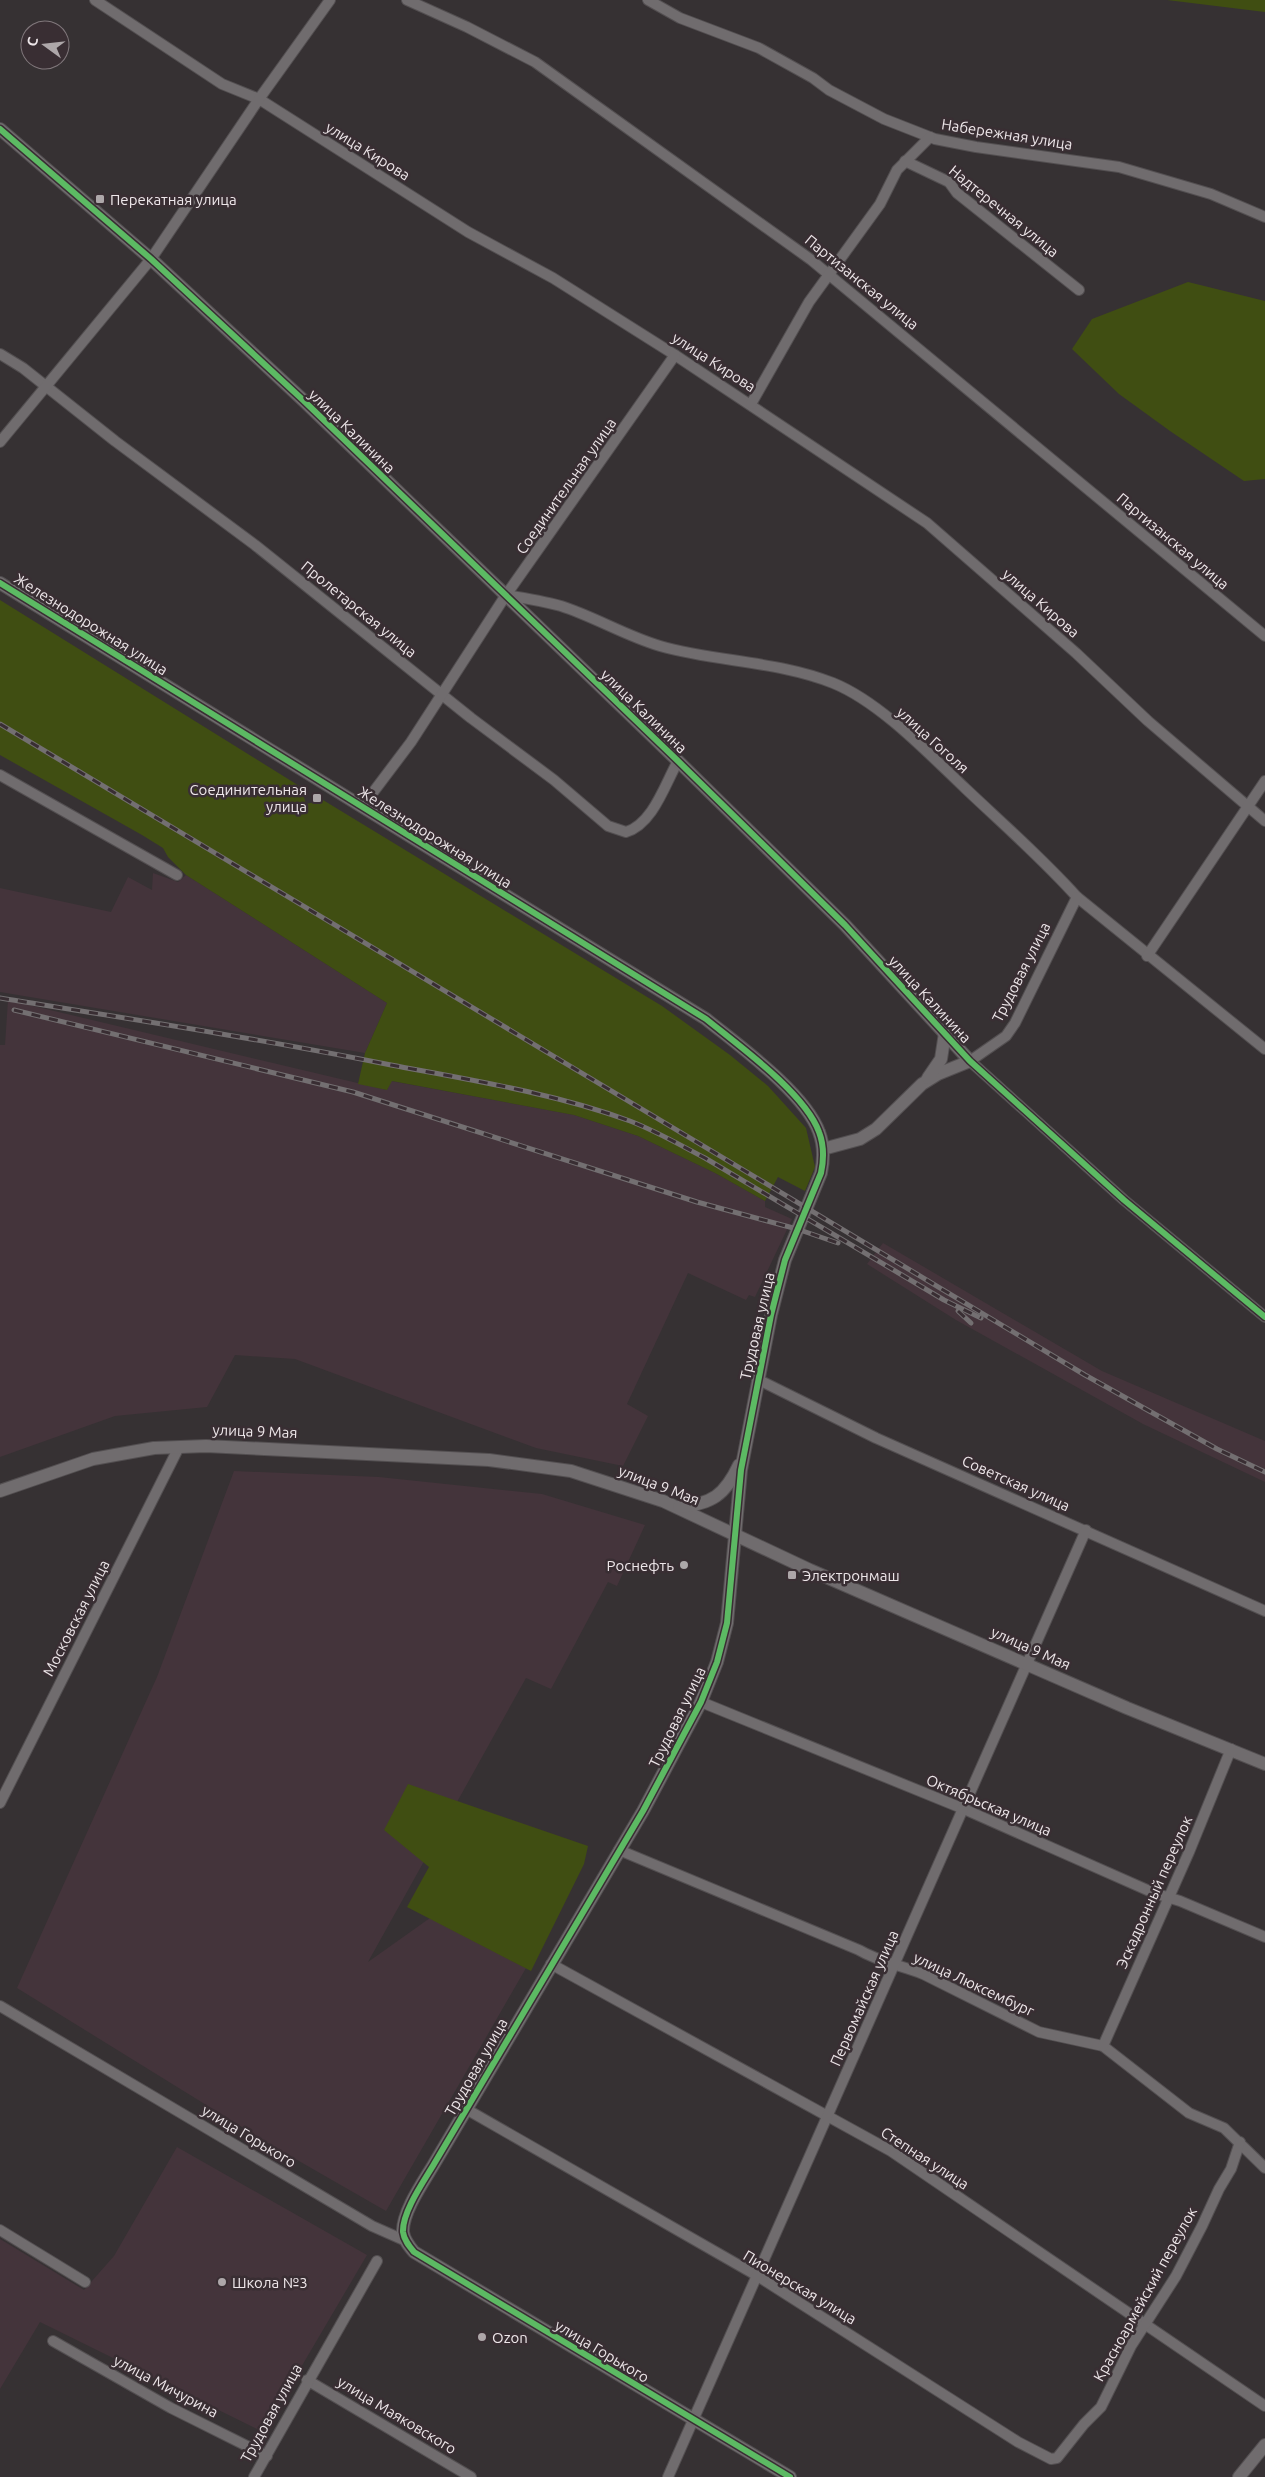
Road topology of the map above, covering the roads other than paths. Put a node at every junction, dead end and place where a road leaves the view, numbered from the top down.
1 (94, 0) edge
2 (330, 0) edge
3 (407, 0) edge
4 (648, 0) edge
5 (259, 99) junction
6 (0, 130) edge
7 (930, 136) junction
8 (905, 161) junction
9 (1265, 216) edge
10 (151, 259) junction
11 (829, 274) junction
12 (1079, 290) dead end
13 (0, 354) edge
14 (675, 355) junction
15 (45, 387) junction
16 (751, 404) junction
17 (0, 442) edge
18 (0, 583) edge
19 (506, 595) junction
20 (1265, 636) edge
21 (442, 694) junction
22 (678, 761) junction
23 (0, 774) edge
24 (1265, 781) edge
25 (1248, 805) junction
26 (362, 806) junction
27 (1265, 822) edge
28 (177, 875) dead end
29 (1076, 897) junction
30 (1147, 956) junction
31 (945, 1033) junction
32 (1265, 1049) edge
33 (970, 1060) junction
34 (922, 1084) junction
35 (823, 1149) junction
36 (1265, 1317) edge
37 (757, 1379) junction
38 (179, 1447) junction
39 (744, 1456) junction
40 (0, 1491) edge
41 (677, 1508) junction
42 (1086, 1530) junction
43 (735, 1534) junction
44 (1265, 1612) edge
45 (1027, 1663) junction
46 (701, 1702) junction
47 (1231, 1750) junction
48 (1265, 1764) edge
49 (0, 1803) edge
50 (964, 1809) junction
51 (619, 1850) junction
52 (1169, 1897) junction
53 (1265, 1937) edge
54 (551, 1964) junction
55 (893, 1964) junction
56 (0, 2006) edge
57 (1103, 2046) junction
58 (466, 2109) junction
59 (828, 2116) junction
60 (1240, 2142) junction
61 (1265, 2168) edge
62 (0, 2230) edge
63 (406, 2241) junction
64 (376, 2261) dead end
65 (756, 2276) junction
66 (85, 2282) dead end
67 (1146, 2324) junction
68 (53, 2341) dead end
69 (307, 2380) junction
70 (1101, 2406) joint
71 (1265, 2406) edge
72 (693, 2421) junction
73 (1265, 2445) edge
74 (267, 2456) junction
75 (254, 2477) edge
76 (471, 2477) edge
77 (668, 2477) edge
78 (790, 2477) edge
79 (1239, 2477) edge

1 - 5 street, улица Кирова
2 - 5 street
3 - 11 street, Партизанская улица
4 - 7 street, Набережная улица
5 - 10 street
5 - 14 street, улица Кирова
6 - 10 street, улица Калинина
7 - 8 street
7 - 9 street, Набережная улица
8 - 11 street
8 - 12 street, Надтеречная улица
10 - 15 street
10 - 19 street, улица Калинина
11 - 16 street
11 - 20 street, Партизанская улица
13 - 15 street, Пролетарская улица
14 - 16 street, улица Кирова
14 - 19 street, Соединительная улица
15 - 17 street
15 - 21 street, Пролетарская улица
16 - 25 street, улица Кирова
18 - 26 street, Железнодорожная улица
19 - 21 street, Соединительная улица
19 - 22 street, улица Калинина
19 - 29 street, улица Гоголя
21 - 22 street, Пролетарская улица
21 - 26 street, Соединительная улица
22 - 31 street, улица Калинина
23 - 28 street
24 - 25 street
25 - 27 street, улица Кирова
25 - 30 street
26 - 35 street, Железнодорожная улица
29 - 30 street, улица Гоголя
29 - 33 street, Трудовая улица
30 - 32 street, улица Гоголя
31 - 33 street, улица Калинина
31 - 34 street
33 - 34 street, Трудовая улица
33 - 36 street, улица Калинина
34 - 35 street, Трудовая улица
35 - 37 street, Трудовая улица
37 - 39 street, Трудовая улица
37 - 42 street, Советская улица
38 - 40 street, улица 9 Мая
38 - 41 street, улица 9 Мая
38 - 49 street, Московская улица
39 - 41 street
39 - 43 street, Трудовая улица
41 - 43 street, улица 9 Мая
42 - 44 street, Советская улица
42 - 45 street, Первомайская улица
43 - 45 street, улица 9 Мая
43 - 46 street, Трудовая улица
45 - 47 street, улица 9 Мая
45 - 50 street, Первомайская улица
46 - 50 street, Октябрьская улица
46 - 51 street, Трудовая улица
47 - 48 street, улица 9 Мая
47 - 52 street, Эскадронный переулок
50 - 52 street, Октябрьская улица
50 - 55 street, Первомайская улица
51 - 54 street, Трудовая улица
51 - 55 street, улица Люксембург
52 - 53 street, Октябрьская улица
52 - 57 street, Эскадронный переулок
54 - 58 street, Трудовая улица
54 - 59 street, Степная улица
55 - 57 street, улица Люксембург
55 - 59 street, Первомайская улица
56 - 63 street, улица Горького
57 - 60 street, улица Люксембург
58 - 63 street, Трудовая улица
58 - 65 street, Пионерская улица
59 - 65 street, Первомайская улица
59 - 67 street, Степная улица
60 - 61 street, улица Люксембург
60 - 67 street, Красноармейский переулок
62 - 66 street
63 - 72 street, улица Горького
64 - 69 street, Трудовая улица
65 - 70 street, Пионерская улица
65 - 72 street, Первомайская улица
67 - 70 street, Красноармейский переулок
67 - 71 street, Степная улица
68 - 74 street, улица Мичурина
69 - 74 street, Трудовая улица
69 - 76 street, улица Маяковского
72 - 77 street, Первомайская улица
72 - 78 street, улица Горького
73 - 79 street
74 - 75 street, Трудовая улица

